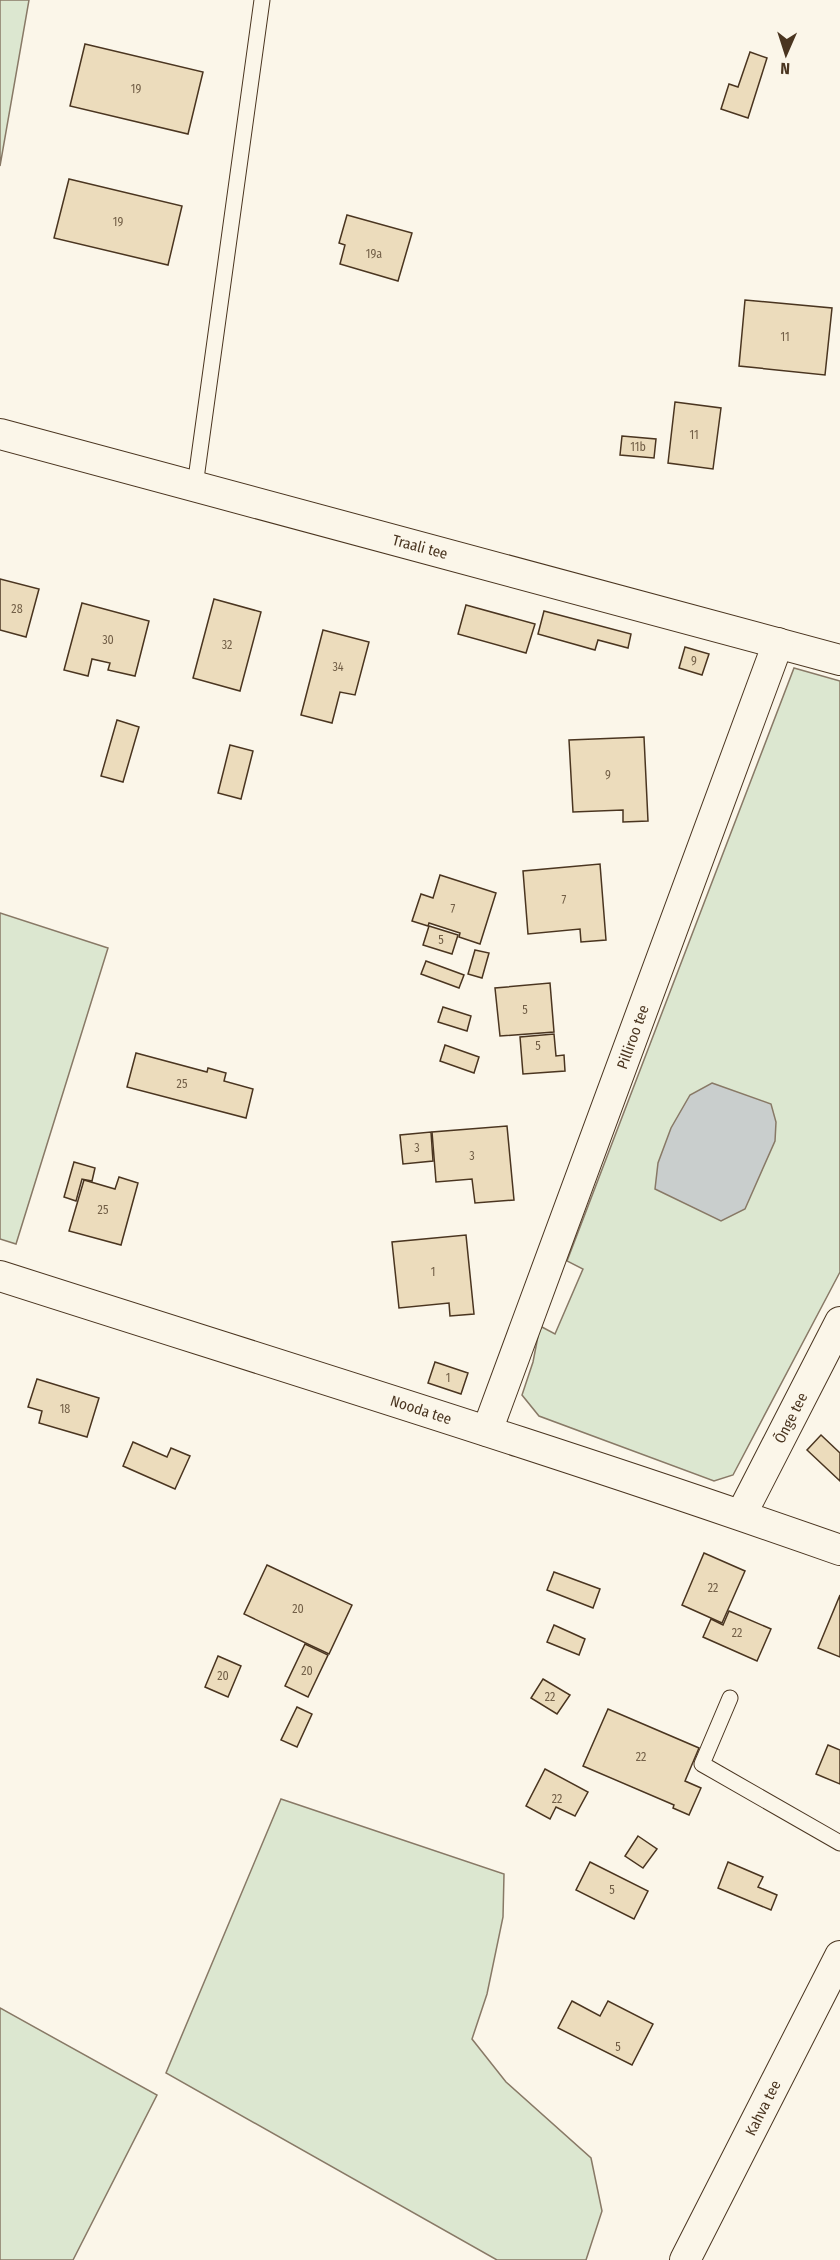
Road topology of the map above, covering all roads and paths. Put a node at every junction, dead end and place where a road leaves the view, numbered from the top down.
1 (262, 0) edge
2 (0, 434) edge
3 (195, 486) junction
4 (778, 643) junction
5 (838, 650) edge
6 (0, 1276) edge
7 (840, 1322) edge
8 (487, 1431) junction
9 (741, 1515) junction
10 (840, 1550) edge
11 (730, 1698) dead end
12 (840, 1843) edge
13 (840, 1956) edge
14 (685, 2260) edge

1 - 3 lane
2 - 3 street, Traali tee
3 - 4 street, Traali tee
4 - 5 street, Traali tee
4 - 8 street, Pilliroo tee
6 - 8 street, Nooda tee
7 - 9 street, Õnge tee
8 - 9 street, Nooda tee
9 - 10 street, Nooda tee
11 - 12 lane
13 - 14 street, Kahva tee

